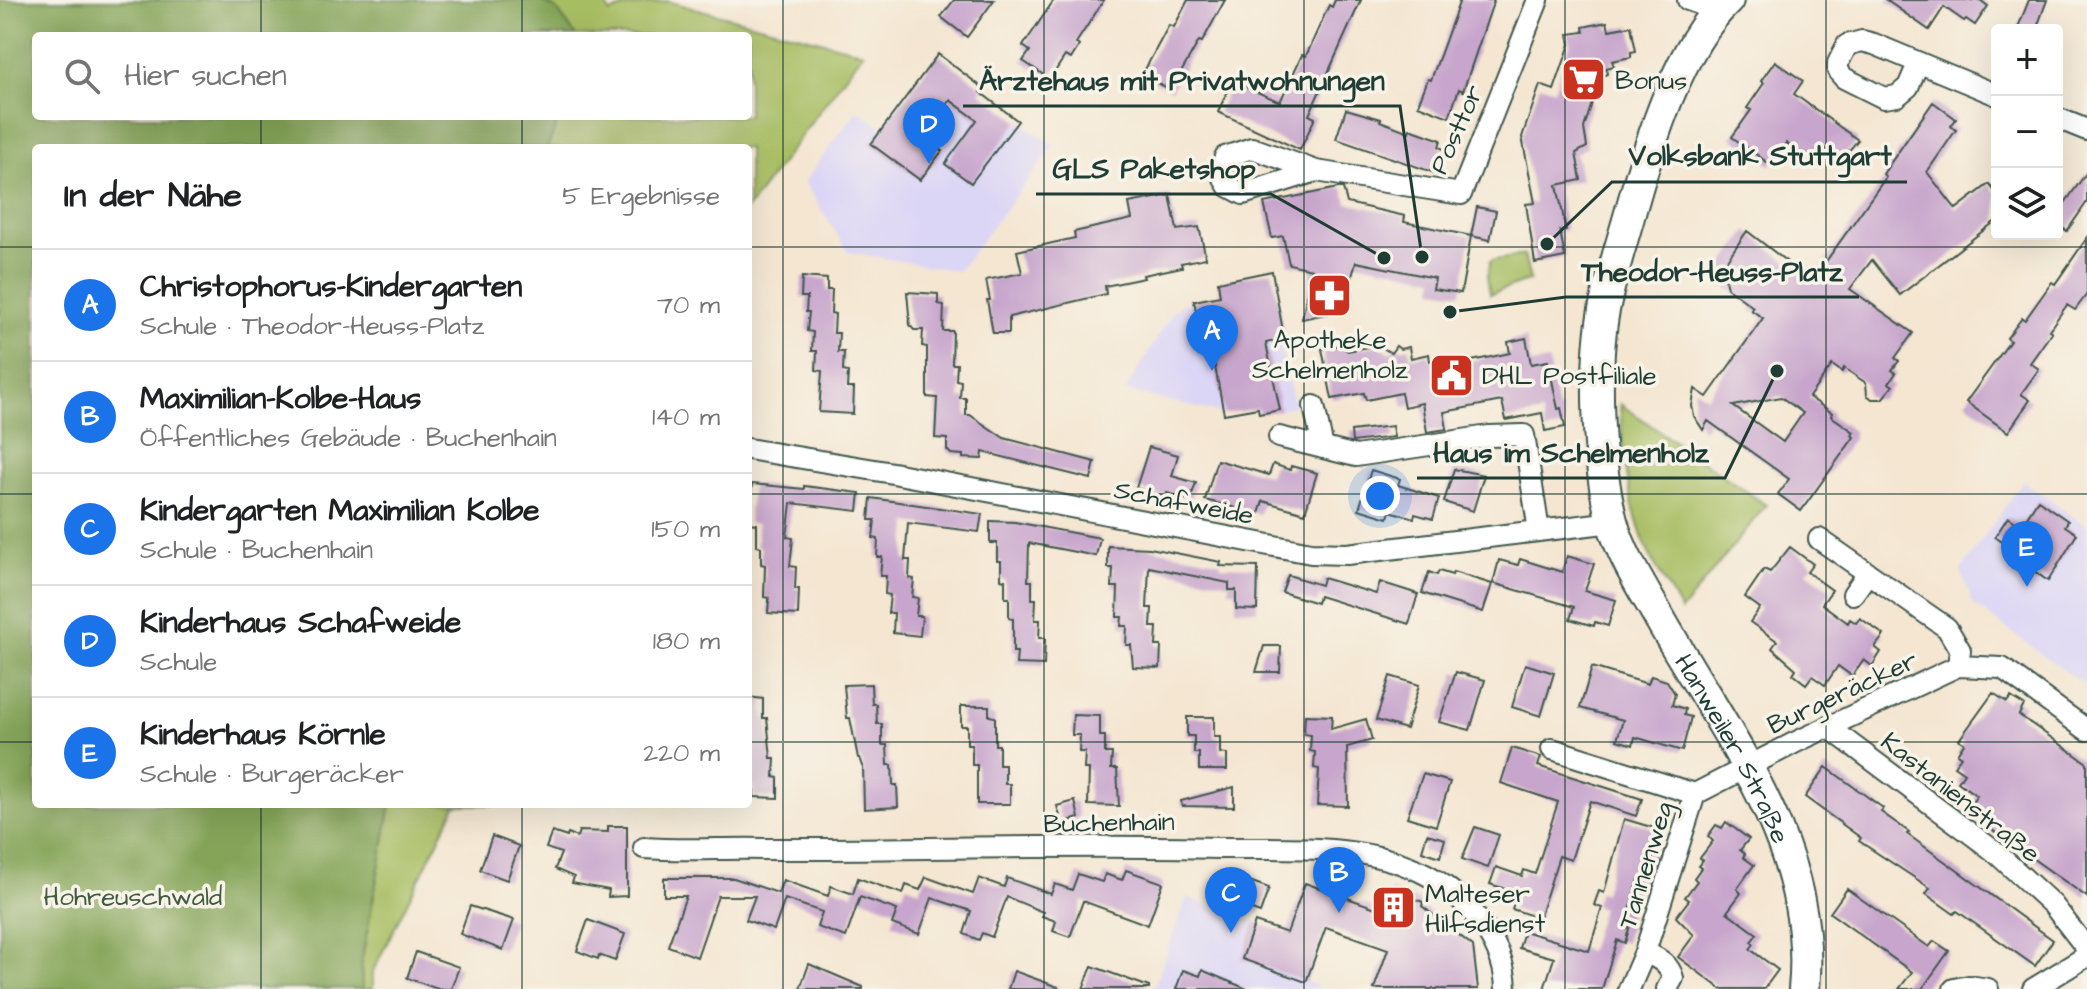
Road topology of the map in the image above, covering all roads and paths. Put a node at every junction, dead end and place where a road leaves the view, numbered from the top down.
1 (1538, 0) edge
2 (1688, 0) edge
3 (1722, 5) edge
4 (1918, 64) dead end
5 (1991, 93) edge
6 (2063, 120) edge
7 (2087, 130) edge
8 (1316, 171) dead end
9 (1314, 406) dead end
10 (1279, 437) dead end
11 (1323, 448) junction
12 (752, 450) edge
13 (1613, 522) junction
14 (1539, 531) junction
15 (1819, 539) dead end
16 (1868, 573) junction
17 (1853, 594) dead end
18 (1958, 666) junction
19 (1828, 727) junction
20 (2087, 730) edge
21 (1552, 749) dead end
22 (1749, 766) junction
23 (1695, 794) junction
24 (644, 848) dead end
25 (2087, 949) edge
26 (1645, 952) junction
27 (2087, 956) edge
28 (1506, 989) edge
29 (1629, 989) edge
30 (1667, 989) edge
31 (1804, 989) edge
32 (1954, 989) edge
33 (1988, 989) edge
34 (2033, 989) edge

1 - 8 street, Posttor
2 - 3 street
3 - 13 street, Hanweiler Straße
4 - 5 street
6 - 7 street
9 - 11 street
10 - 11 street
11 - 14 street
12 - 14 street, Schafweide
13 - 14 street, Schafweide
13 - 22 street, Hanweiler Straße
15 - 16 street, Burgeräcker
16 - 17 street
16 - 18 street, Burgeräcker
18 - 19 street, Burgeräcker
18 - 20 street, Burgeräcker
19 - 22 street, Burgeräcker
19 - 25 street, Kastanienstraße
21 - 23 street, Tannenweg
22 - 23 street, Tannenweg
22 - 31 street, Hanweiler Straße
23 - 26 street, Tannenweg
24 - 28 street, Buchenhain
26 - 29 street, Tannenweg
26 - 30 street, Tannenweg
27 - 34 street
32 - 33 street

